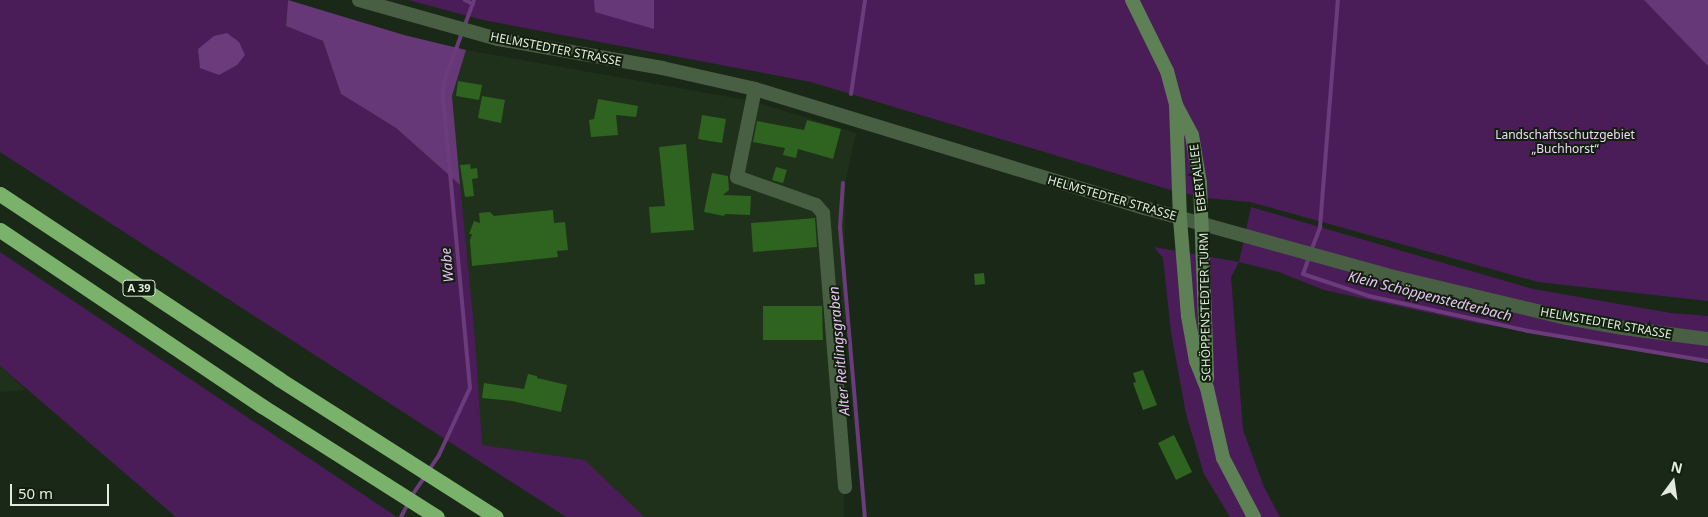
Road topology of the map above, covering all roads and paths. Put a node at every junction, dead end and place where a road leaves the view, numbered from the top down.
1 (359, 0) edge
2 (1132, 0) edge
3 (755, 89) junction
4 (1176, 104) junction
5 (0, 194) edge
6 (1180, 218) junction
7 (1203, 225) junction
8 (0, 230) edge
9 (1708, 339) edge
10 (1207, 388) junction
11 (845, 487) dead end
12 (436, 517) edge
13 (496, 517) edge
14 (1254, 517) edge

1 - 3 street, HELMSTEDTER STRASSE
2 - 4 main road, EBERTALLEE
3 - 6 street, HELMSTEDTER STRASSE
3 - 11 street
4 - 6 main road, EBERTALLEE
4 - 7 main road, EBERTALLEE
5 - 13 highway, A 39
6 - 7 street, HELMSTEDTER STRASSE
6 - 10 main road, SCHÖPPENSTEDTER TURM
7 - 9 street, HELMSTEDTER STRASSE
7 - 10 main road, SCHÖPPENSTEDTER TURM
8 - 12 highway, A 39
10 - 14 main road, SCHÖPPENSTEDTER TURM

